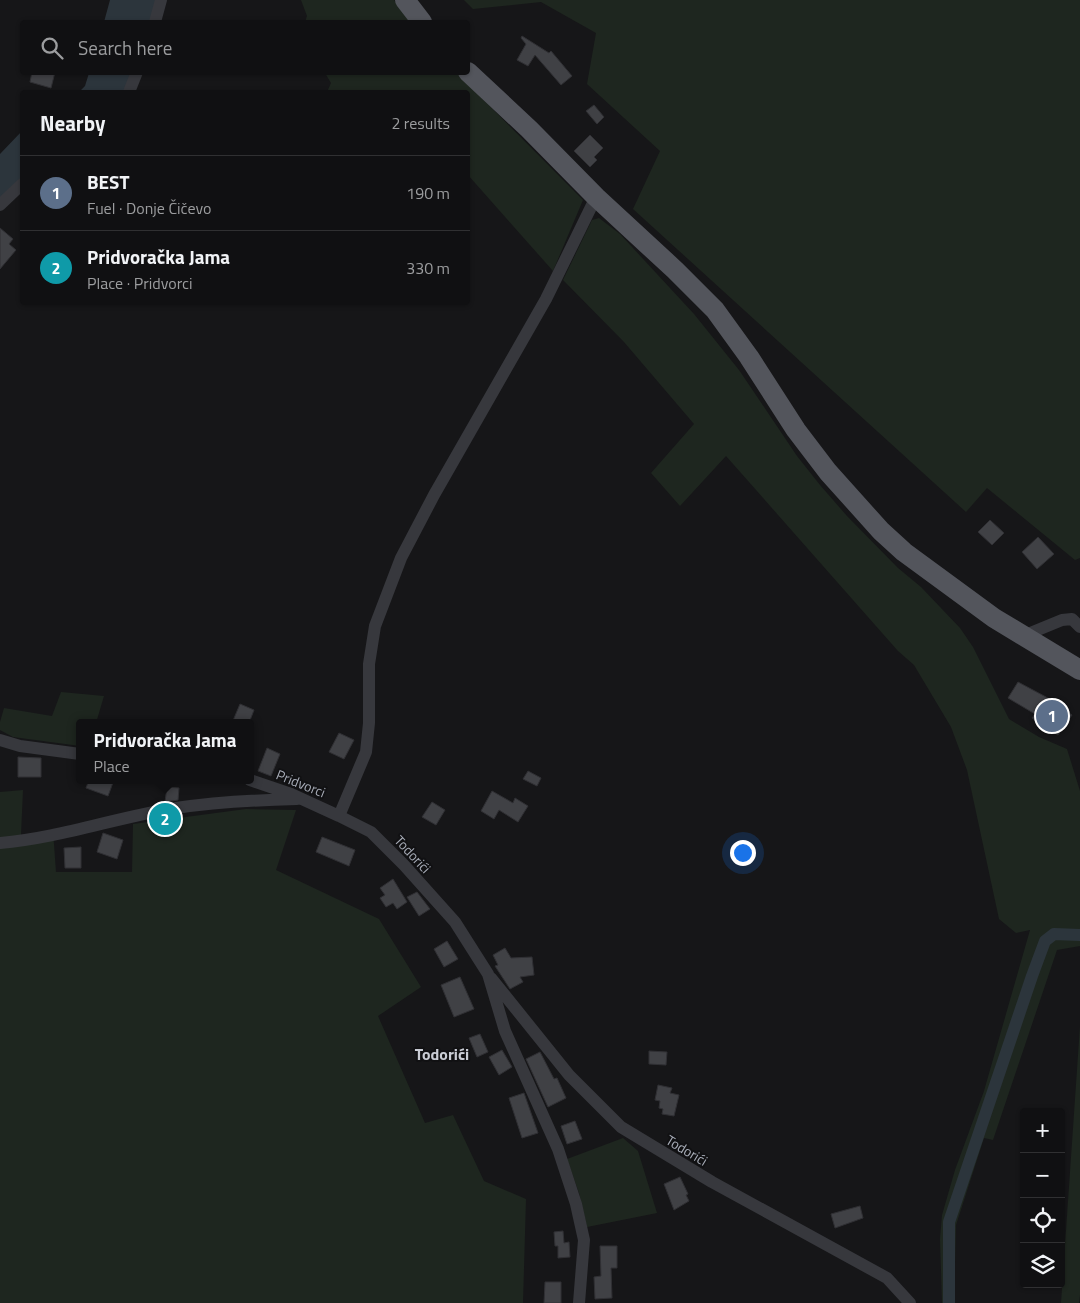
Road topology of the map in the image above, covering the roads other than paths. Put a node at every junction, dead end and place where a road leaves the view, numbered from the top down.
1 (161, 0) edge
2 (405, 0) edge
3 (156, 20) edge
4 (420, 20) edge
5 (470, 74) edge
6 (136, 75) edge
7 (130, 90) edge
8 (20, 186) edge
9 (596, 198) junction
10 (0, 205) edge
11 (1080, 627) edge
12 (1023, 636) junction
13 (1080, 670) edge
14 (0, 740) edge
15 (76, 753) edge
16 (254, 781) edge
17 (302, 799) junction
18 (340, 816) junction
19 (1, 843) edge
20 (488, 974) junction
21 (579, 1303) edge
22 (910, 1303) edge

1 - 3 street
2 - 4 main road
5 - 9 main road
6 - 7 street
8 - 10 street
9 - 12 main road
9 - 18 street
11 - 12 street
12 - 13 main road
14 - 15 street
16 - 17 street, Pridvorci
17 - 18 street, Pridvorci
17 - 19 street
18 - 20 street, Todorići
20 - 21 street, Todorići
20 - 22 street, Todorići

